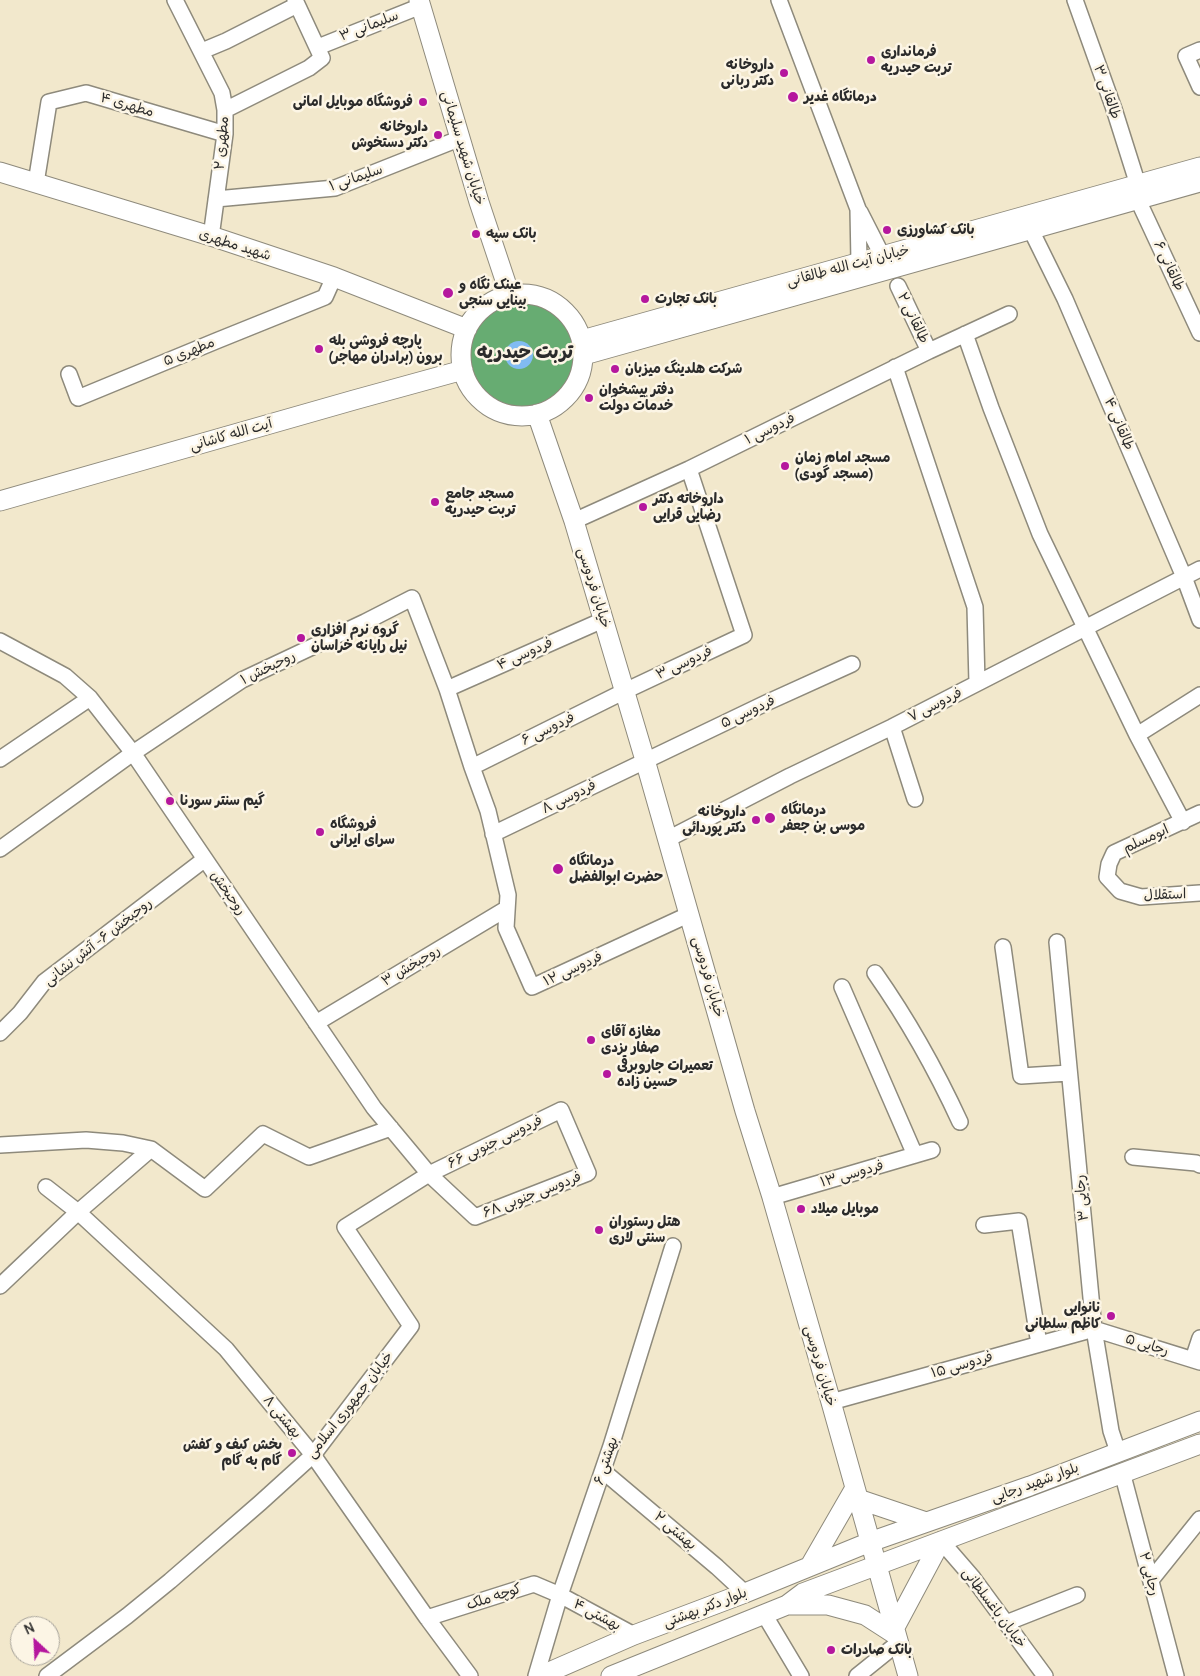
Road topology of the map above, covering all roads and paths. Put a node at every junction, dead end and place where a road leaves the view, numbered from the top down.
1 (175, 0) edge
2 (779, 0) edge
3 (1075, 0) edge
4 (296, 3) edge
5 (420, 3) edge
6 (318, 46) junction
7 (202, 51) junction
8 (1193, 53) edge
9 (1200, 87) edge
10 (225, 110) junction
11 (225, 134) junction
12 (461, 138) junction
13 (1200, 168) edge
14 (0, 172) edge
15 (1200, 182) edge
16 (36, 183) junction
17 (1138, 192) junction
18 (216, 199) junction
19 (858, 209) junction
20 (1031, 230) junction
21 (211, 237) junction
22 (859, 262) junction
23 (887, 263) junction
24 (334, 278) junction
25 (898, 286) dead end
26 (510, 296) junction
27 (1010, 314) dead end
28 (446, 320) junction
29 (467, 329) junction
30 (1200, 333) edge
31 (965, 334) junction
32 (583, 348) junction
33 (929, 351) junction
34 (895, 367) junction
35 (463, 370) junction
36 (69, 374) dead end
37 (436, 377) junction
38 (538, 414) junction
39 (689, 469) junction
40 (0, 501) edge
41 (574, 521) junction
42 (1200, 569) edge
43 (1184, 577) junction
44 (603, 620) junction
45 (1200, 620) edge
46 (1085, 628) junction
47 (0, 641) edge
48 (852, 664) dead end
49 (977, 683) junction
50 (448, 689) junction
51 (625, 691) junction
52 (1200, 695) edge
53 (90, 698) junction
54 (892, 727) junction
55 (1137, 734) junction
56 (133, 754) junction
57 (0, 759) edge
58 (646, 760) junction
59 (472, 767) junction
60 (915, 799) dead end
61 (1200, 813) edge
62 (1183, 822) junction
63 (493, 834) junction
64 (668, 840) junction
65 (0, 849) edge
66 (205, 859) junction
67 (1107, 877) joint
68 (1200, 893) edge
69 (506, 909) junction
70 (690, 914) junction
71 (1057, 942) dead end
72 (1003, 947) dead end
73 (876, 973) dead end
74 (842, 987) dead end
75 (316, 1024) junction
76 (0, 1033) edge
77 (1069, 1073) junction
78 (561, 1110) joint
79 (960, 1122) dead end
80 (391, 1128) junction
81 (0, 1145) edge
82 (151, 1149) junction
83 (932, 1150) dead end
84 (915, 1155) junction
85 (1134, 1158) dead end
86 (1200, 1165) edge
87 (429, 1174) junction
88 (46, 1187) dead end
89 (772, 1197) junction
90 (78, 1212) junction
91 (475, 1217) joint
92 (984, 1225) dead end
93 (673, 1246) dead end
94 (0, 1286) edge
95 (1094, 1329) junction
96 (1200, 1338) edge
97 (1039, 1344) junction
98 (1196, 1361) edge
99 (831, 1402) junction
100 (1200, 1422) edge
101 (1200, 1444) edge
102 (1118, 1452) junction
103 (313, 1455) junction
104 (603, 1472) junction
105 (1122, 1472) junction
106 (856, 1494) junction
107 (1200, 1519) edge
108 (926, 1522) junction
109 (941, 1541) junction
110 (870, 1542) junction
111 (877, 1565) junction
112 (810, 1566) junction
113 (1151, 1580) junction
114 (745, 1593) junction
115 (560, 1595) junction
116 (1077, 1595) dead end
117 (787, 1606) junction
118 (758, 1616) junction
119 (426, 1618) junction
120 (1006, 1623) junction
121 (634, 1635) junction
122 (896, 1635) junction
123 (47, 1676) edge
124 (470, 1676) edge
125 (538, 1676) edge
126 (611, 1676) edge
127 (801, 1676) edge
128 (857, 1676) edge
129 (908, 1676) edge
130 (1045, 1676) edge
131 (1176, 1676) edge

1 - 7 street, مطهری ۲
2 - 19 street
3 - 17 street, طالقانی ۳
4 - 6 street
4 - 7 street
5 - 6 street, سلیمانی ۳
5 - 12 main road, خیابان شهید سلیمانی
6 - 10 street
7 - 10 street, مطهری ۲
8 - 9 street
10 - 11 street, مطهری ۲
11 - 16 street, مطهری ۴
11 - 18 street, مطهری ۲
12 - 18 street, سلیمانی ۱
12 - 26 main road, خیابان شهید سلیمانی
13 - 17 main road, خیابان آیت الله طالقانی
14 - 16 main road, شهید مطهری
15 - 17 main road, خیابان آیت الله طالقانی
16 - 21 main road, شهید مطهری
17 - 20 main road, خیابان آیت الله طالقانی
17 - 23 main road, خیابان آیت الله طالقانی
17 - 30 street, طالقانی ۶
18 - 21 street, مطهری ۲
19 - 22 street
19 - 23 street
20 - 23 main road, خیابان آیت الله طالقانی
20 - 43 street, طالقانی ۴
21 - 24 main road, شهید مطهری
22 - 23 main road, خیابان آیت الله طالقانی
22 - 32 main road, خیابان آیت الله طالقانی
23 - 32 main road, خیابان آیت الله طالقانی
24 - 28 main road, شهید مطهری
24 - 36 street, مطهری ۵
25 - 33 street, طالقانی ۲
26 - 29 main road
26 - 32 main road
27 - 31 street, فردوسی ۱
28 - 29 main road, شهید مطهری
28 - 37 main road
29 - 35 main road
31 - 33 street, فردوسی ۱
31 - 46 street
32 - 38 main road
33 - 34 street, فردوسی ۱
34 - 39 street, فردوسی ۱
34 - 49 street
35 - 37 main road, آیت الله کاشانی
35 - 38 main road
37 - 40 main road, آیت الله کاشانی
38 - 41 main road, خیابان فردوسی
39 - 41 street, فردوسی ۱
39 - 51 street, فردوسی ۳
41 - 44 main road, خیابان فردوسی
42 - 43 street, فردوسی ۷
43 - 45 street, طالقانی ۴
43 - 46 street, فردوسی ۷
44 - 50 street, فردوسی ۴
44 - 51 main road, خیابان فردوسی
46 - 49 street, فردوسی ۷
46 - 55 street
47 - 53 street, روحبخش
48 - 58 street, فردوسی ۵
49 - 54 street, فردوسی ۷
50 - 56 street, روحبخش ۱
50 - 59 street
51 - 58 main road, خیابان فردوسی
51 - 59 street, فردوسی ۶
52 - 55 street
53 - 56 street, روحبخش
53 - 57 street
54 - 60 street
54 - 64 street, فردوسی ۷
55 - 62 street
56 - 65 street, روحبخش ۱
56 - 66 street, روحبخش
58 - 63 street, فردوسی ۸
58 - 64 main road, خیابان فردوسی
59 - 63 street
61 - 62 street, ابومسلم
62 - 67 street, ابومسلم
63 - 69 street
64 - 70 main road, خیابان فردوسی
66 - 75 street, روحبخش
66 - 76 street, روحبخش ۶- آتش نشانی
67 - 68 street, استقلال
69 - 70 street, فردوسی ۱۲
69 - 75 street, روحبخش ۳
70 - 89 main road, خیابان فردوسی
71 - 77 street, رجایی ۳
72 - 77 street
73 - 79 street
74 - 84 street
75 - 80 street, روحبخش
77 - 95 street, رجایی ۳
78 - 87 street, فردوسی جنوبی ۶۶
78 - 91 street, فردوسی جنوبی ۶۸
80 - 82 street
80 - 87 street, روحبخش
81 - 82 street
82 - 90 street
83 - 84 street, فردوسی ۱۳
84 - 89 street, فردوسی ۱۳
85 - 86 street
87 - 91 street, روحبخش
87 - 103 street, خیابان جمهوری اسلامی
88 - 90 street, بهشتی ۸
89 - 99 main road, خیابان فردوسی
90 - 94 street
90 - 103 street, بهشتی ۸
92 - 97 street
93 - 104 street, بهشتی ۶
95 - 97 street, فردوسی ۱۵
95 - 98 street, رجایی ۵
95 - 102 street, رجایی ۳
96 - 98 street
97 - 99 street, فردوسی ۱۵
99 - 106 main road, خیابان فردوسی
100 - 102 main road, بلوار شهید رجایی
101 - 105 main road, بلوار شهید رجایی
102 - 108 main road, بلوار شهید رجایی
103 - 119 street, بهشتی ۸
103 - 123 street, خیابان جمهوری اسلامی
104 - 114 street, بهشتی ۲
104 - 115 street, بهشتی ۶
105 - 109 main road, بلوار شهید رجایی
105 - 113 street, رجایی ۲
106 - 108 main road
106 - 110 main road, خیابان فردوسی
106 - 112 main road
107 - 113 street
108 - 110 main road, بلوار شهید رجایی
109 - 111 main road, بلوار شهید رجایی
109 - 120 street, خیابان باغسلطانی
109 - 122 main road
110 - 111 main road, خیابان فردوسی
110 - 112 main road, بلوار دکتر بهشتی
111 - 117 main road, بلوار دکتر بهشتی
111 - 122 main road
112 - 114 main road, بلوار دکتر بهشتی
113 - 131 street, رجایی ۲
114 - 118 main road
114 - 121 main road, بلوار دکتر بهشتی
115 - 119 street, کوچه ملک
115 - 121 street, بهشتی ۴
115 - 125 street, بهشتی ۶
116 - 120 street
117 - 118 main road, بلوار دکتر بهشتی
117 - 122 main road
118 - 126 main road, بلوار دکتر بهشتی
118 - 127 street
119 - 124 street, بهشتی ۸
120 - 130 street, خیابان باغسلطانی
121 - 125 main road, بلوار دکتر بهشتی
122 - 128 street
122 - 129 main road

